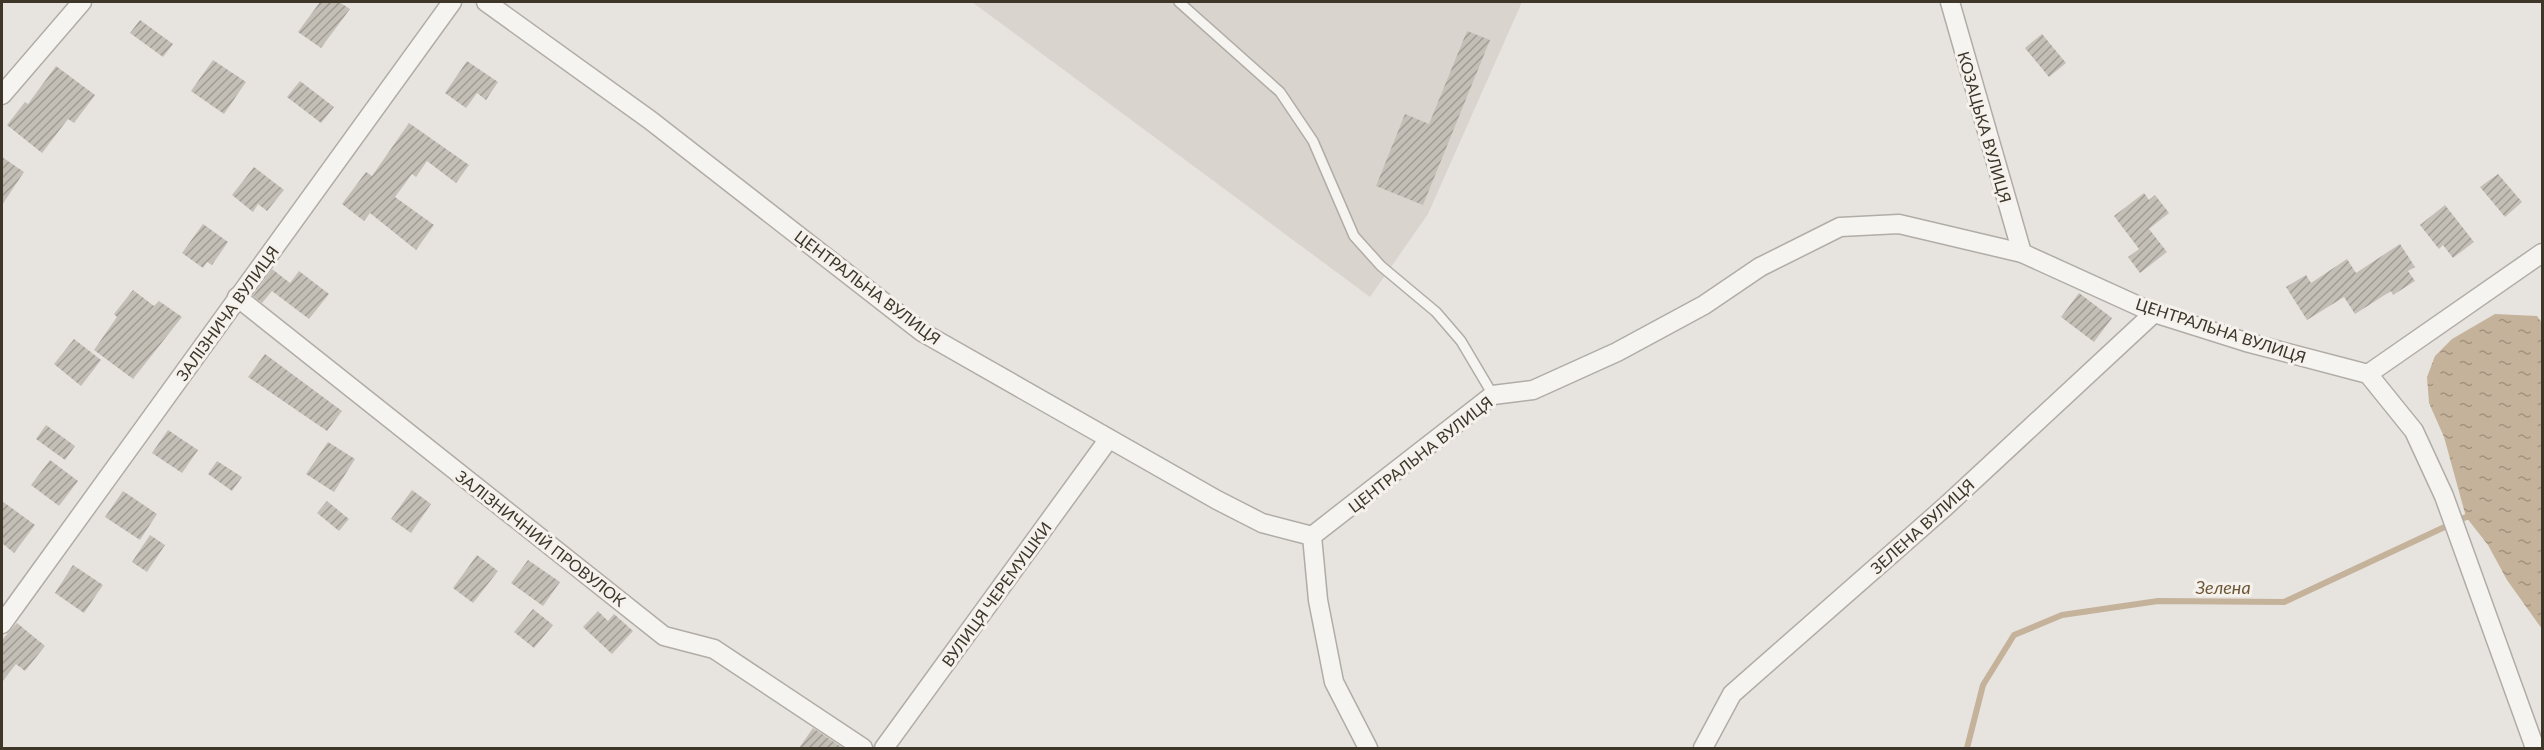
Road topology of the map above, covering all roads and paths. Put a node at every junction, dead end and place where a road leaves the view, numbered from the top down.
1 (82, 2) edge
2 (452, 2) edge
3 (486, 2) edge
4 (1179, 2) edge
5 (1950, 2) edge
6 (2, 95) edge
7 (2022, 253) junction
8 (2542, 253) edge
9 (237, 297) junction
10 (2154, 312) junction
11 (2368, 374) junction
12 (1494, 395) junction
13 (1108, 440) junction
14 (1312, 536) junction
15 (2, 624) edge
16 (863, 748) edge
17 (884, 748) edge
18 (1368, 748) edge
19 (1704, 748) edge
20 (2535, 748) edge

1 - 6 street
2 - 9 street, ЗАЛІЗНИЧА ВУЛИЦЯ
3 - 13 street, ЦЕНТРАЛЬНА ВУЛИЦЯ
4 - 12 lane
5 - 7 street, КОЗАЦЬКА ВУЛИЦЯ
7 - 10 street, ЦЕНТРАЛЬНА ВУЛИЦЯ
7 - 12 street, ЦЕНТРАЛЬНА ВУЛИЦЯ
8 - 11 street
9 - 15 street, ЗАЛІЗНИЧА ВУЛИЦЯ
9 - 16 street, ЗАЛІЗНИЧНИЙ ПРОВУЛОК
10 - 11 street, ЦЕНТРАЛЬНА ВУЛИЦЯ
10 - 19 street, ЗЕЛЕНА ВУЛИЦЯ
11 - 20 street
12 - 14 street, ЦЕНТРАЛЬНА ВУЛИЦЯ
13 - 14 street, ЦЕНТРАЛЬНА ВУЛИЦЯ
13 - 17 street, ВУЛИЦЯ ЧЕРЕМУШКИ
14 - 18 street

